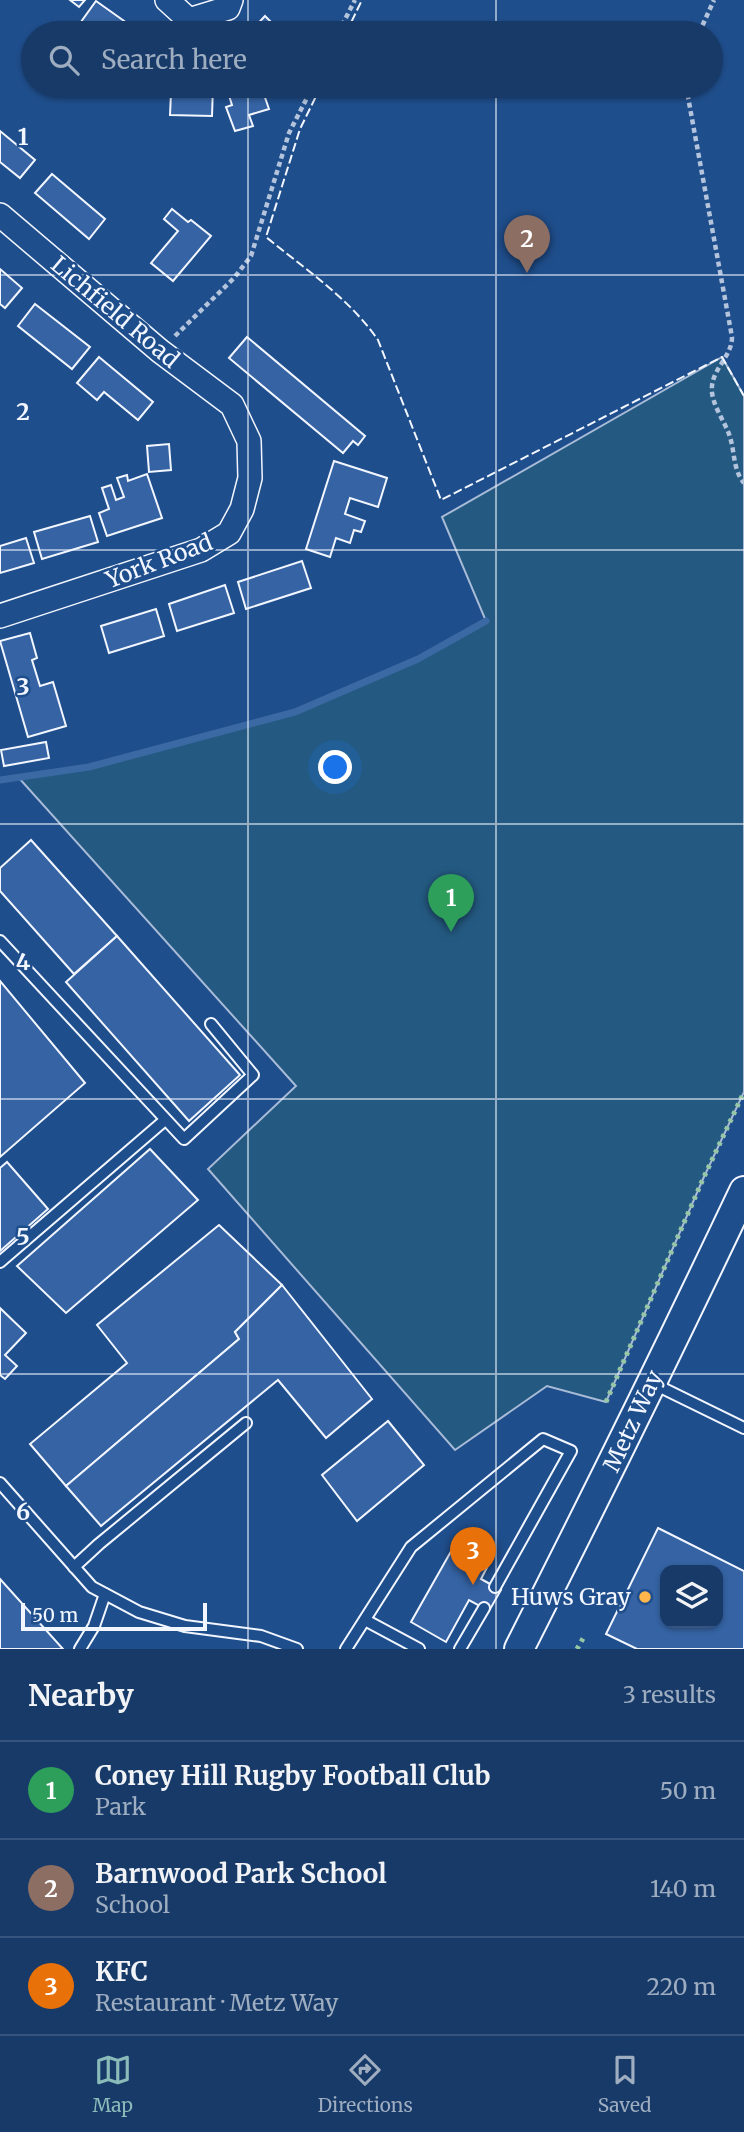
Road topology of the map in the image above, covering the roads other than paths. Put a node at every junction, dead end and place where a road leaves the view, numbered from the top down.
1 (167, 0) edge
2 (231, 0) edge
3 (0, 215) edge
4 (232, 405) joint
5 (0, 616) edge
6 (0, 941) edge
7 (211, 1024) dead end
8 (165, 1120) junction
9 (744, 1191) edge
10 (0, 1262) edge
11 (650, 1382) junction
12 (246, 1423) dead end
13 (744, 1428) edge
14 (0, 1484) edge
15 (74, 1567) junction
16 (495, 1587) dead end
17 (105, 1594) junction
18 (484, 1608) dead end
19 (365, 1620) junction
20 (80, 1649) edge
21 (297, 1649) edge
22 (346, 1649) edge
23 (419, 1649) edge
24 (460, 1649) edge
25 (519, 1649) edge

1 - 2 street
3 - 4 street, Lichfield Road
4 - 5 street, York Road
6 - 8 lane
7 - 8 lane
8 - 10 lane
9 - 11 street, Metz Way
11 - 13 lane
11 - 25 street, Metz Way
12 - 15 lane
14 - 15 lane
15 - 17 lane
16 - 19 lane
17 - 20 lane
17 - 21 lane
18 - 24 lane
19 - 22 lane
19 - 23 lane

